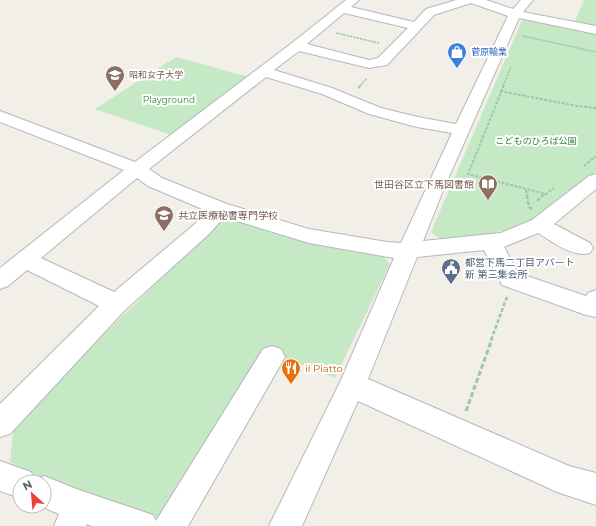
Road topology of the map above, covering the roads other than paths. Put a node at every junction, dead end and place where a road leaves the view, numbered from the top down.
1 (468, 0) edge
2 (475, 0) edge
3 (527, 0) edge
4 (347, 4) edge
5 (515, 14) junction
6 (420, 22) junction
7 (593, 27) edge
8 (297, 46) junction
9 (264, 72) junction
10 (0, 116) edge
11 (18, 123) junction
12 (462, 130) junction
13 (0, 134) edge
14 (137, 169) junction
15 (590, 173) edge
16 (220, 209) junction
17 (537, 218) junction
18 (490, 241) junction
19 (582, 248) dead end
20 (409, 250) junction
21 (25, 260) junction
22 (0, 280) edge
23 (596, 299) edge
24 (116, 304) junction
25 (272, 357) dead end
26 (352, 384) junction
27 (0, 424) edge
28 (0, 476) edge
29 (12, 480) edge
30 (596, 489) edge
31 (52, 498) edge
32 (74, 516) edge
33 (142, 526) edge
34 (170, 526) edge
35 (285, 526) edge

1 - 6 street
2 - 5 street
3 - 5 street
4 - 6 street
4 - 8 street
5 - 7 street
5 - 12 street
6 - 8 street
8 - 9 street
9 - 12 street
9 - 14 street
10 - 11 street
11 - 13 street
11 - 14 street
12 - 20 street
14 - 16 street
14 - 21 street
15 - 17 street
16 - 20 street
16 - 24 street
17 - 18 street
17 - 19 street
18 - 20 street
18 - 23 street
20 - 26 street
21 - 22 street
21 - 24 street
24 - 27 street
25 - 34 street
26 - 30 street
26 - 35 street
28 - 29 street
31 - 32 street
32 - 33 street

